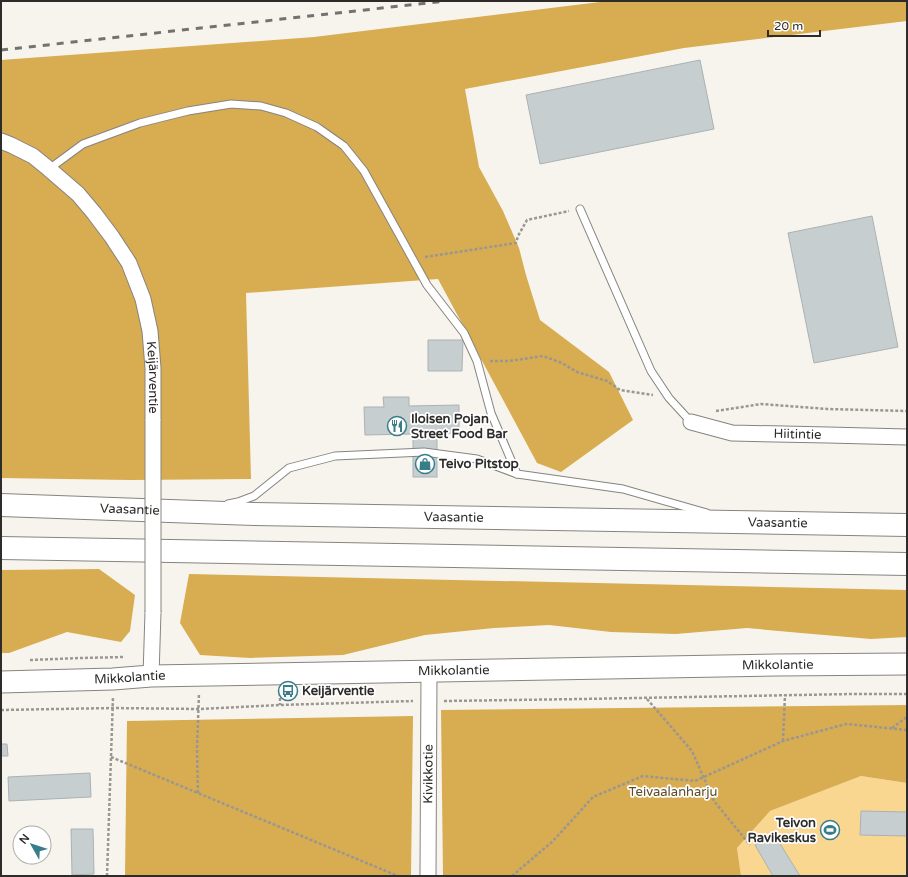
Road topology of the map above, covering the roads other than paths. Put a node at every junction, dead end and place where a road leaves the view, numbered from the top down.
1 (1, 141) edge
2 (49, 168) junction
3 (580, 209) road end
4 (691, 422) joint
5 (907, 437) edge
6 (517, 474) junction
7 (1, 506) edge
8 (197, 512) junction
9 (741, 522) junction
10 (907, 525) edge
11 (1, 548) edge
12 (907, 564) edge
13 (907, 664) edge
14 (428, 672) junction
15 (151, 676) junction
16 (1, 682) edge
17 (428, 876) edge

1 - 2 street, Keijärventie
2 - 6 lane
2 - 15 street, Keijärventie, bridge
3 - 4 lane
4 - 5 street, Hiitintie
6 - 8 lane
6 - 9 lane
7 - 8 highway, Vaasantie
8 - 9 highway, Vaasantie
9 - 10 highway, Vaasantie
11 - 12 highway
13 - 14 main road, Mikkolantie
14 - 15 main road, Mikkolantie
14 - 17 street, Kivikkotie
15 - 16 main road, Mikkolantie

